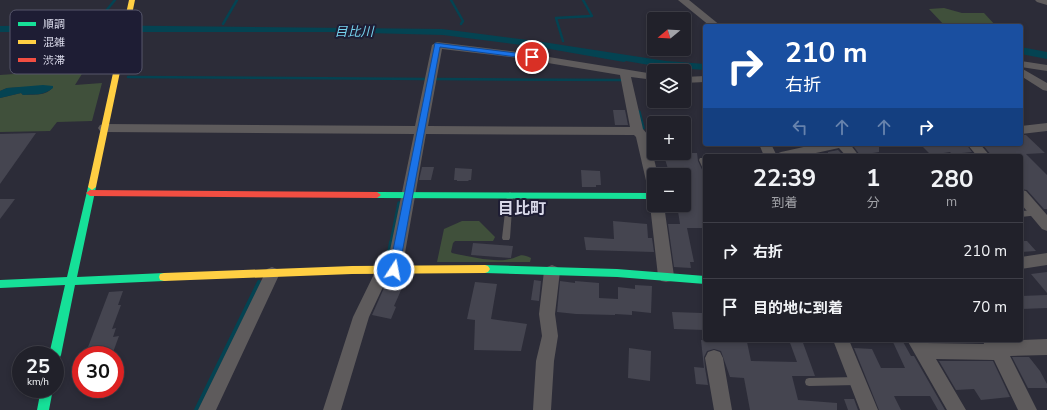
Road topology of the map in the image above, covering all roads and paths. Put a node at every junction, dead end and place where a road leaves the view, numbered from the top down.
1 (132, 0) edge
2 (683, 0) edge
3 (1039, 0) edge
4 (1047, 2) edge
5 (130, 10) edge
6 (713, 24) edge
7 (1023, 64) edge
8 (1047, 68) edge
9 (1023, 72) edge
10 (625, 73) junction
11 (116, 74) edge
12 (647, 76) edge
13 (691, 80) edge
14 (703, 80) edge
15 (1047, 88) edge
16 (1047, 127) edge
17 (104, 128) junction
18 (421, 129) junction
19 (1023, 130) edge
20 (637, 131) junction
21 (828, 146) edge
22 (845, 146) edge
23 (975, 146) edge
24 (790, 154) edge
25 (851, 154) edge
26 (982, 154) edge
27 (650, 168) edge
28 (90, 193) junction
29 (408, 195) junction
30 (510, 195) junction
31 (647, 196) edge
32 (1023, 197) edge
33 (658, 212) edge
34 (1036, 213) junction
35 (1023, 214) edge
36 (1047, 225) edge
37 (506, 238) dead end
38 (1047, 259) edge
39 (1023, 263) edge
40 (389, 270) junction
41 (552, 271) junction
42 (272, 274) junction
43 (666, 276) junction
44 (703, 280) edge
45 (70, 282) junction
46 (0, 284) edge
47 (842, 342) edge
48 (57, 346) edge
49 (919, 346) edge
50 (995, 347) edge
51 (1047, 347) edge
52 (714, 358) dead end
53 (858, 381) junction
54 (809, 382) dead end
55 (45, 398) edge
56 (43, 410) edge
57 (207, 410) edge
58 (332, 410) edge
59 (542, 410) edge
60 (723, 410) edge
61 (869, 410) edge
62 (957, 410) edge
63 (1028, 410) edge

1 - 5 street
2 - 6 street
3 - 4 street
7 - 8 street
9 - 15 street
10 - 12 street
10 - 18 street
10 - 20 street
11 - 17 street
13 - 14 street
16 - 19 street
17 - 18 street
17 - 28 street
18 - 20 street
18 - 29 street
20 - 27 street
21 - 24 street
22 - 25 street
23 - 26 street
28 - 29 street
28 - 45 street
29 - 30 street
29 - 40 street
30 - 31 street
30 - 37 lane
32 - 34 street
33 - 43 street
34 - 35 lane
34 - 36 street
38 - 39 street
40 - 41 street
40 - 42 street
40 - 58 street
41 - 43 street
41 - 59 street
42 - 45 street
42 - 57 street
43 - 44 street
45 - 46 street
45 - 48 street
47 - 53 street
49 - 50 street
49 - 62 street
50 - 51 street
50 - 63 street
52 - 60 street
53 - 54 lane
53 - 61 street
55 - 56 street

